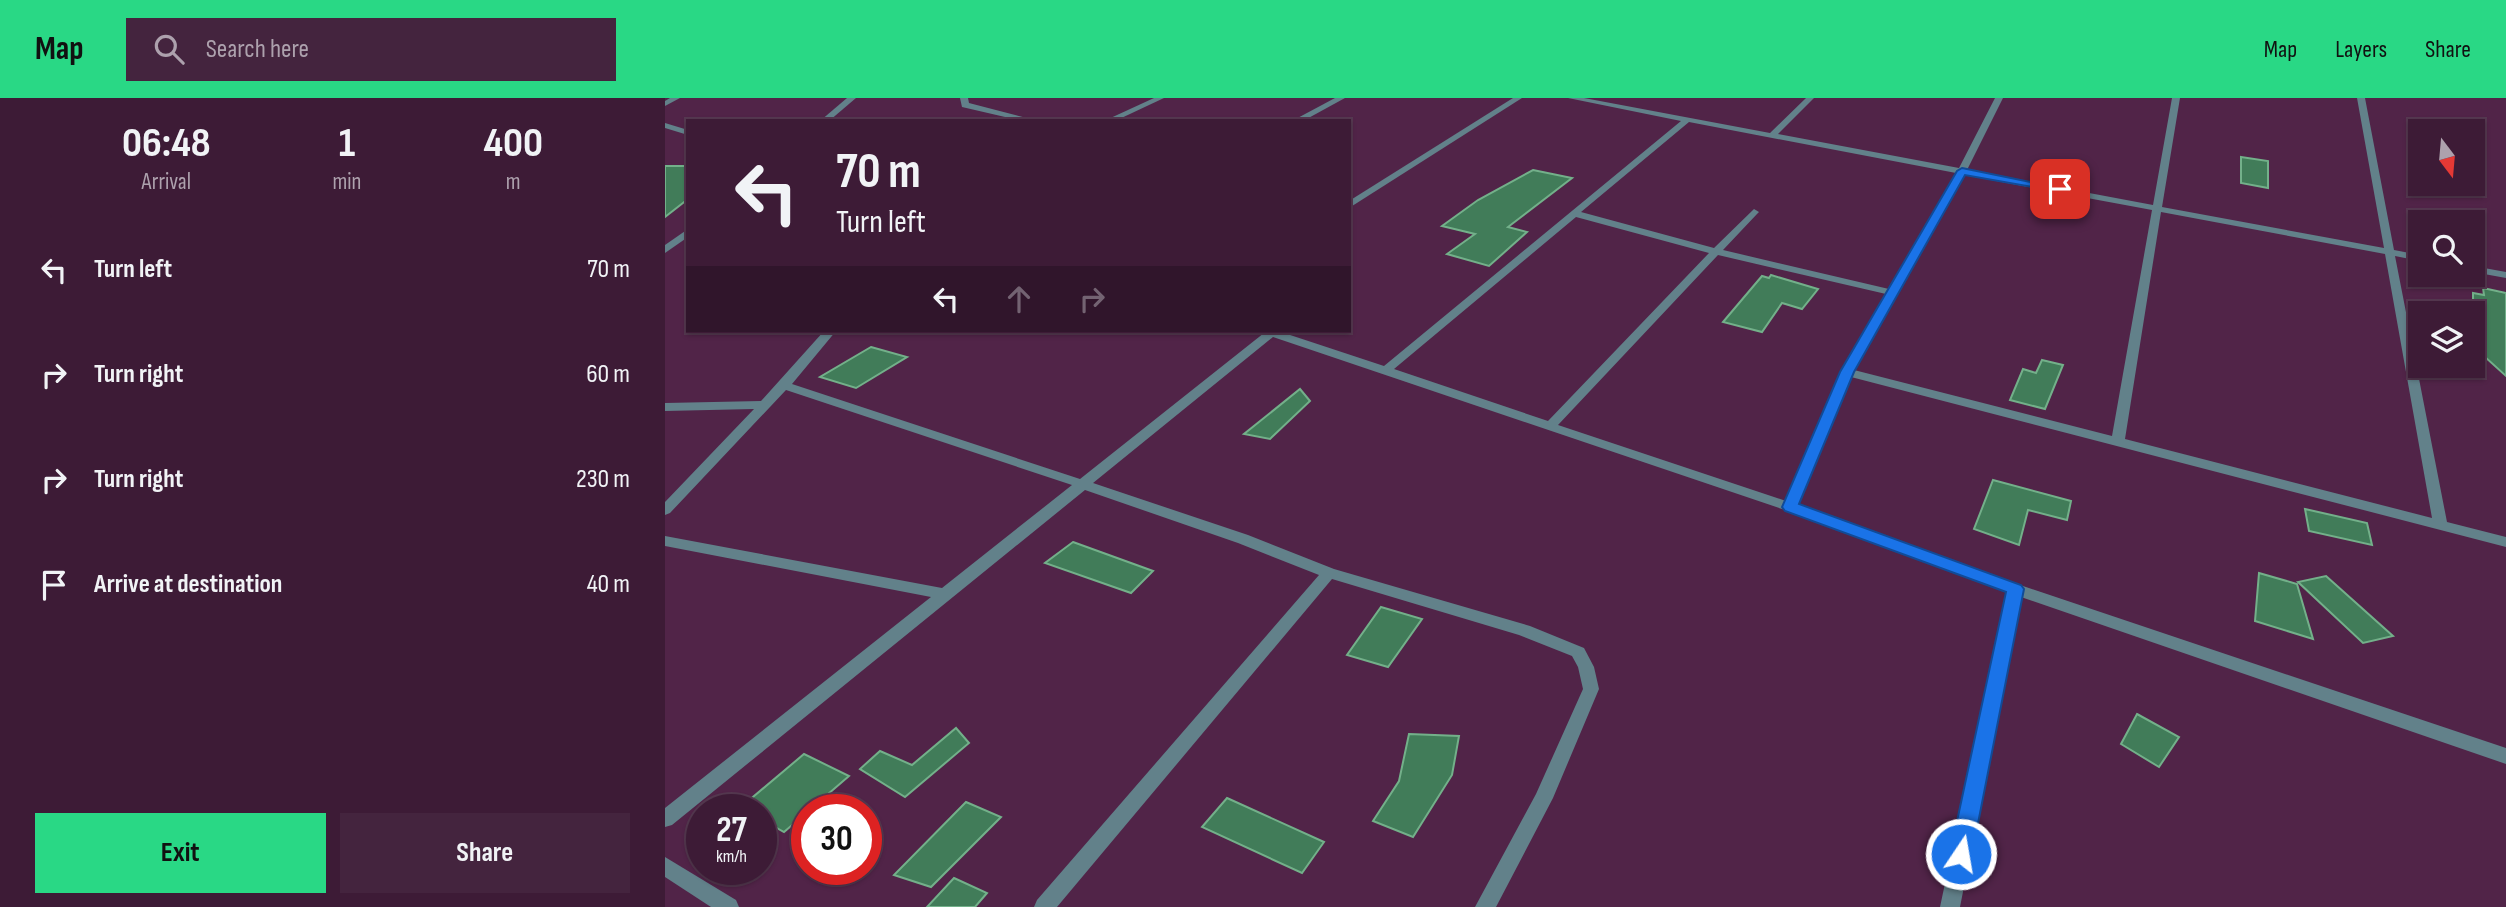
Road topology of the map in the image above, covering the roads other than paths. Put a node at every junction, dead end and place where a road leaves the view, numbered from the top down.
1 (676, 98) edge
2 (852, 98) edge
3 (964, 98) edge
4 (1160, 98) edge
5 (1341, 98) edge
6 (1518, 98) edge
7 (1572, 98) edge
8 (1623, 98) edge
9 (1810, 98) edge
10 (1999, 98) edge
11 (2176, 98) edge
12 (2361, 98) edge
13 (665, 104) edge
14 (1613, 105) junction
15 (826, 119) edge
16 (1025, 119) edge
17 (1113, 119) edge
18 (1300, 119) edge
19 (1688, 119) junction
20 (665, 125) edge
21 (686, 132) edge
22 (1771, 136) junction
23 (1962, 171) junction
24 (1351, 204) edge
25 (2157, 206) junction
26 (1754, 212) dead end
27 (1576, 214) junction
28 (686, 234) edge
29 (665, 250) edge
30 (2387, 251) junction
31 (1717, 252) junction
32 (2408, 255) edge
33 (2485, 271) edge
34 (2506, 275) edge
35 (1893, 293) junction
36 (828, 333) edge
37 (1268, 333) edge
38 (1276, 333) edge
39 (1386, 370) junction
40 (1847, 372) junction
41 (784, 385) junction
42 (766, 405) junction
43 (665, 408) edge
44 (1550, 426) junction
45 (2117, 440) junction
46 (1082, 484) junction
47 (1790, 507) junction
48 (665, 510) edge
49 (2440, 524) junction
50 (665, 541) edge
51 (2506, 542) edge
52 (1329, 573) junction
53 (2015, 589) junction
54 (946, 594) junction
55 (2506, 756) edge
56 (665, 819) edge
57 (665, 866) edge
58 (730, 907) edge
59 (1044, 907) edge
60 (1485, 907) edge
61 (1950, 907) edge

1 - 13 street
2 - 15 street
3 - 16 street
4 - 17 street
5 - 18 street
6 - 24 street
7 - 14 street
8 - 14 street
9 - 22 street
10 - 23 street
11 - 25 street
12 - 30 street
14 - 19 street
19 - 22 street
19 - 27 street
20 - 21 street
22 - 23 street
23 - 25 street
23 - 35 street
25 - 30 street
25 - 45 street
26 - 31 street
27 - 31 street
27 - 39 street
28 - 29 street
30 - 32 street
30 - 49 street
31 - 35 street
31 - 44 street
33 - 34 street
35 - 40 street
36 - 41 street
37 - 46 street
38 - 39 street
39 - 44 street
40 - 45 street
40 - 47 street
41 - 42 street
41 - 46 street
42 - 43 street
42 - 48 street
44 - 47 street
45 - 49 street
46 - 52 street
46 - 54 street
47 - 53 street
49 - 51 street
50 - 54 street
52 - 59 street
52 - 60 street
53 - 55 street
53 - 61 street
54 - 56 street
57 - 58 street

